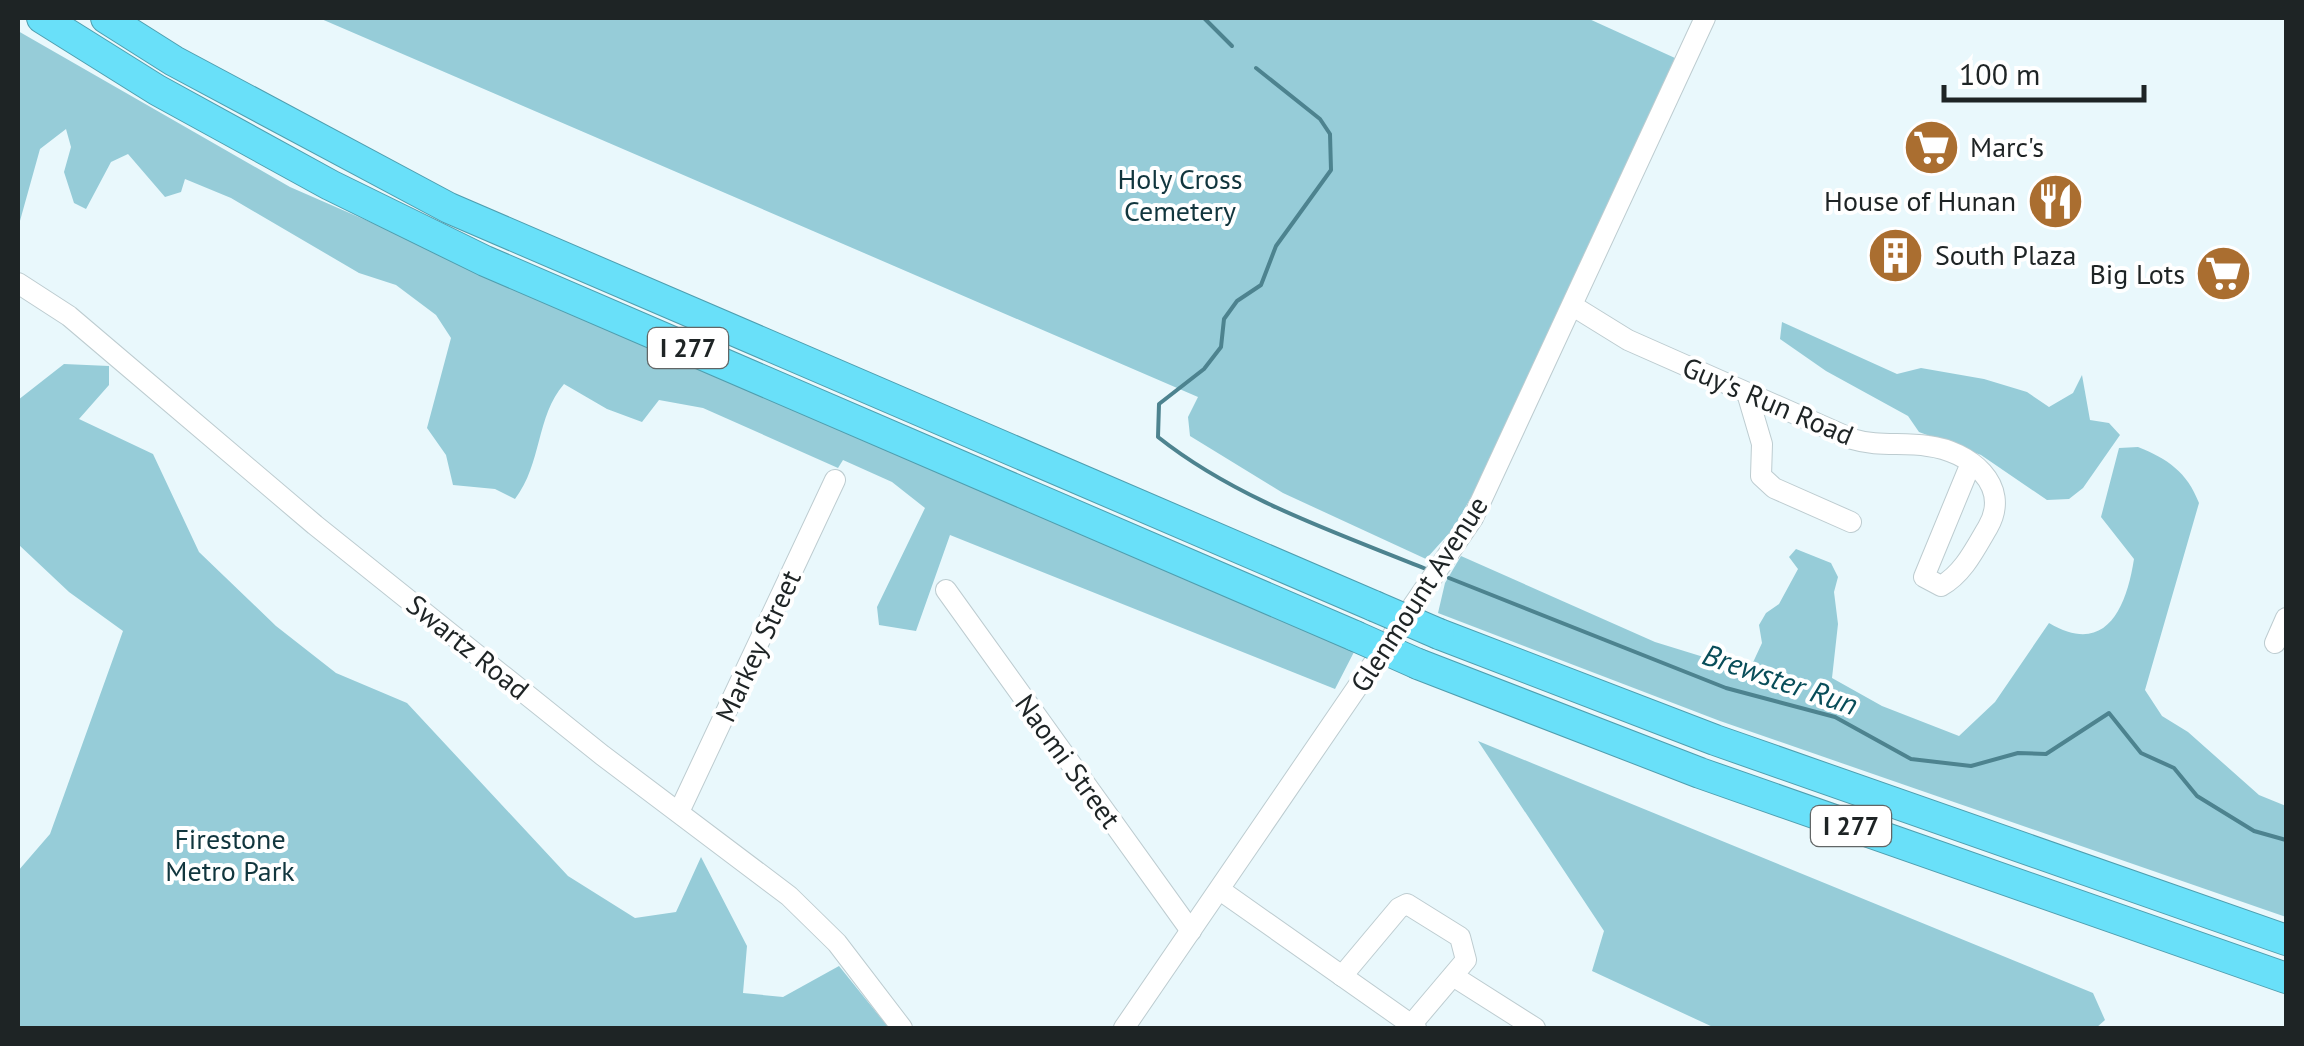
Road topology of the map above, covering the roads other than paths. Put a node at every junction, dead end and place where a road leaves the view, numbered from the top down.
1 (42, 18) edge
2 (106, 18) edge
3 (1706, 18) edge
4 (18, 283) edge
5 (1573, 306) junction
6 (1746, 392) junction
7 (1971, 464) junction
8 (835, 480) dead end
9 (1851, 522) dead end
10 (946, 590) dead end
11 (2286, 618) edge
12 (2275, 643) dead end
13 (679, 812) junction
14 (1220, 890) junction
15 (1191, 931) junction
16 (2286, 940) edge
17 (1342, 976) junction
18 (1453, 976) junction
19 (2286, 978) edge
20 (1414, 1027) edge
21 (902, 1028) edge
22 (1124, 1028) edge
23 (1535, 1028) edge

1 - 19 highway, I 277, bridge
2 - 16 highway, I 277, bridge
3 - 5 street, Glenmount Avenue
4 - 13 street, Swartz Road
5 - 6 street, Guy's Run Road
5 - 14 street, Glenmount Avenue
6 - 7 street, Guy's Run Road
6 - 9 street
7 - 7 street
8 - 13 street, Markey Street
10 - 15 street, Naomi Street
11 - 12 street
13 - 21 street, Swartz Road
14 - 15 street, Glenmount Avenue
14 - 17 street
15 - 22 street, Glenmount Avenue
17 - 18 street
17 - 20 street
18 - 20 street
18 - 23 street

